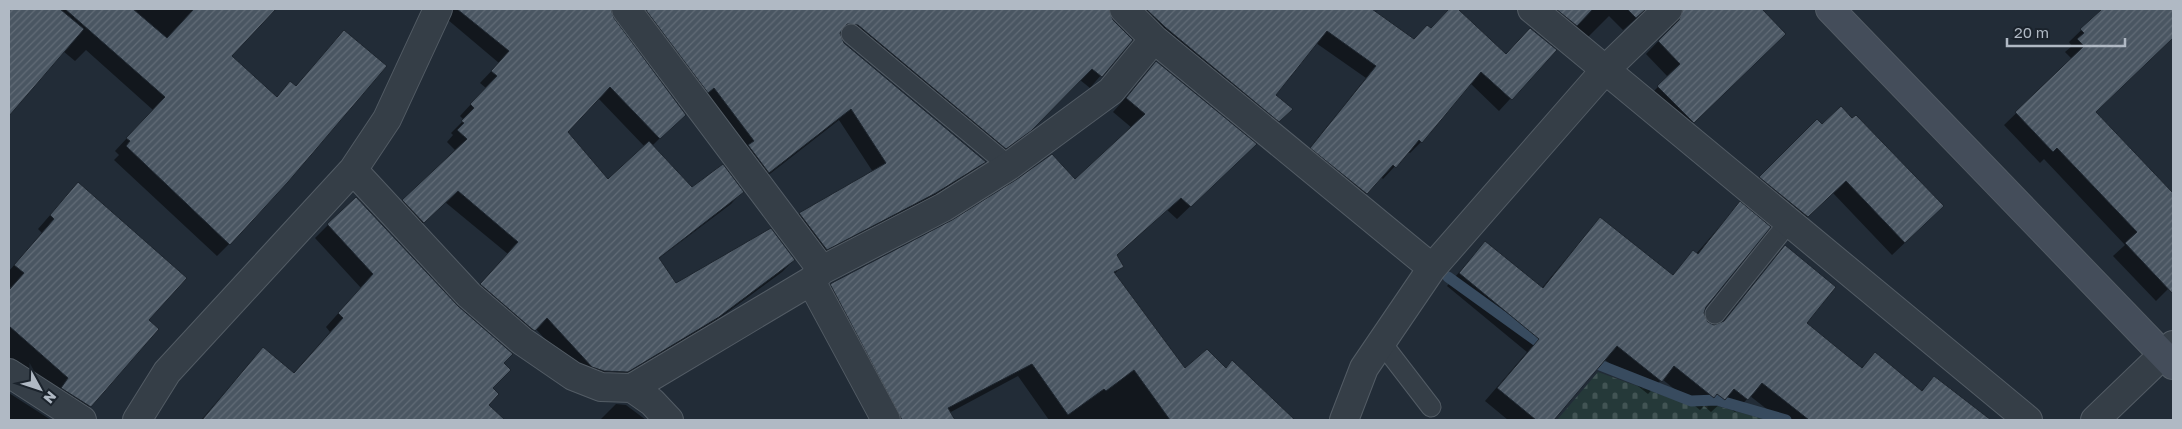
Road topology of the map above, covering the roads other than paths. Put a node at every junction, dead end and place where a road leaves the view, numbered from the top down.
1 (438, 9) edge
2 (626, 9) edge
3 (1124, 9) edge
4 (1532, 9) edge
5 (1668, 9) edge
6 (1830, 9) edge
7 (851, 34) dead end
8 (1154, 39) junction
9 (1606, 69) junction
10 (1010, 166) junction
11 (353, 170) junction
12 (1789, 222) junction
13 (1432, 268) junction
14 (817, 276) junction
15 (1715, 314) dead end
16 (1381, 342) junction
17 (2170, 355) edge
18 (9, 373) edge
19 (632, 388) junction
20 (1431, 407) dead end
21 (82, 420) edge
22 (137, 420) edge
23 (669, 420) edge
24 (886, 420) edge
25 (1344, 420) edge
26 (2028, 420) edge
27 (2095, 420) edge

1 - 11 street
2 - 14 street
3 - 8 street
4 - 9 street
5 - 9 street
6 - 17 street
7 - 10 lane
8 - 10 street
8 - 13 street
9 - 12 street
9 - 13 street
10 - 14 street
11 - 19 street
11 - 22 street
12 - 15 lane
12 - 26 street
13 - 16 street
14 - 19 street
14 - 24 street
16 - 20 lane
16 - 25 street
17 - 27 street
18 - 21 street
19 - 23 street

